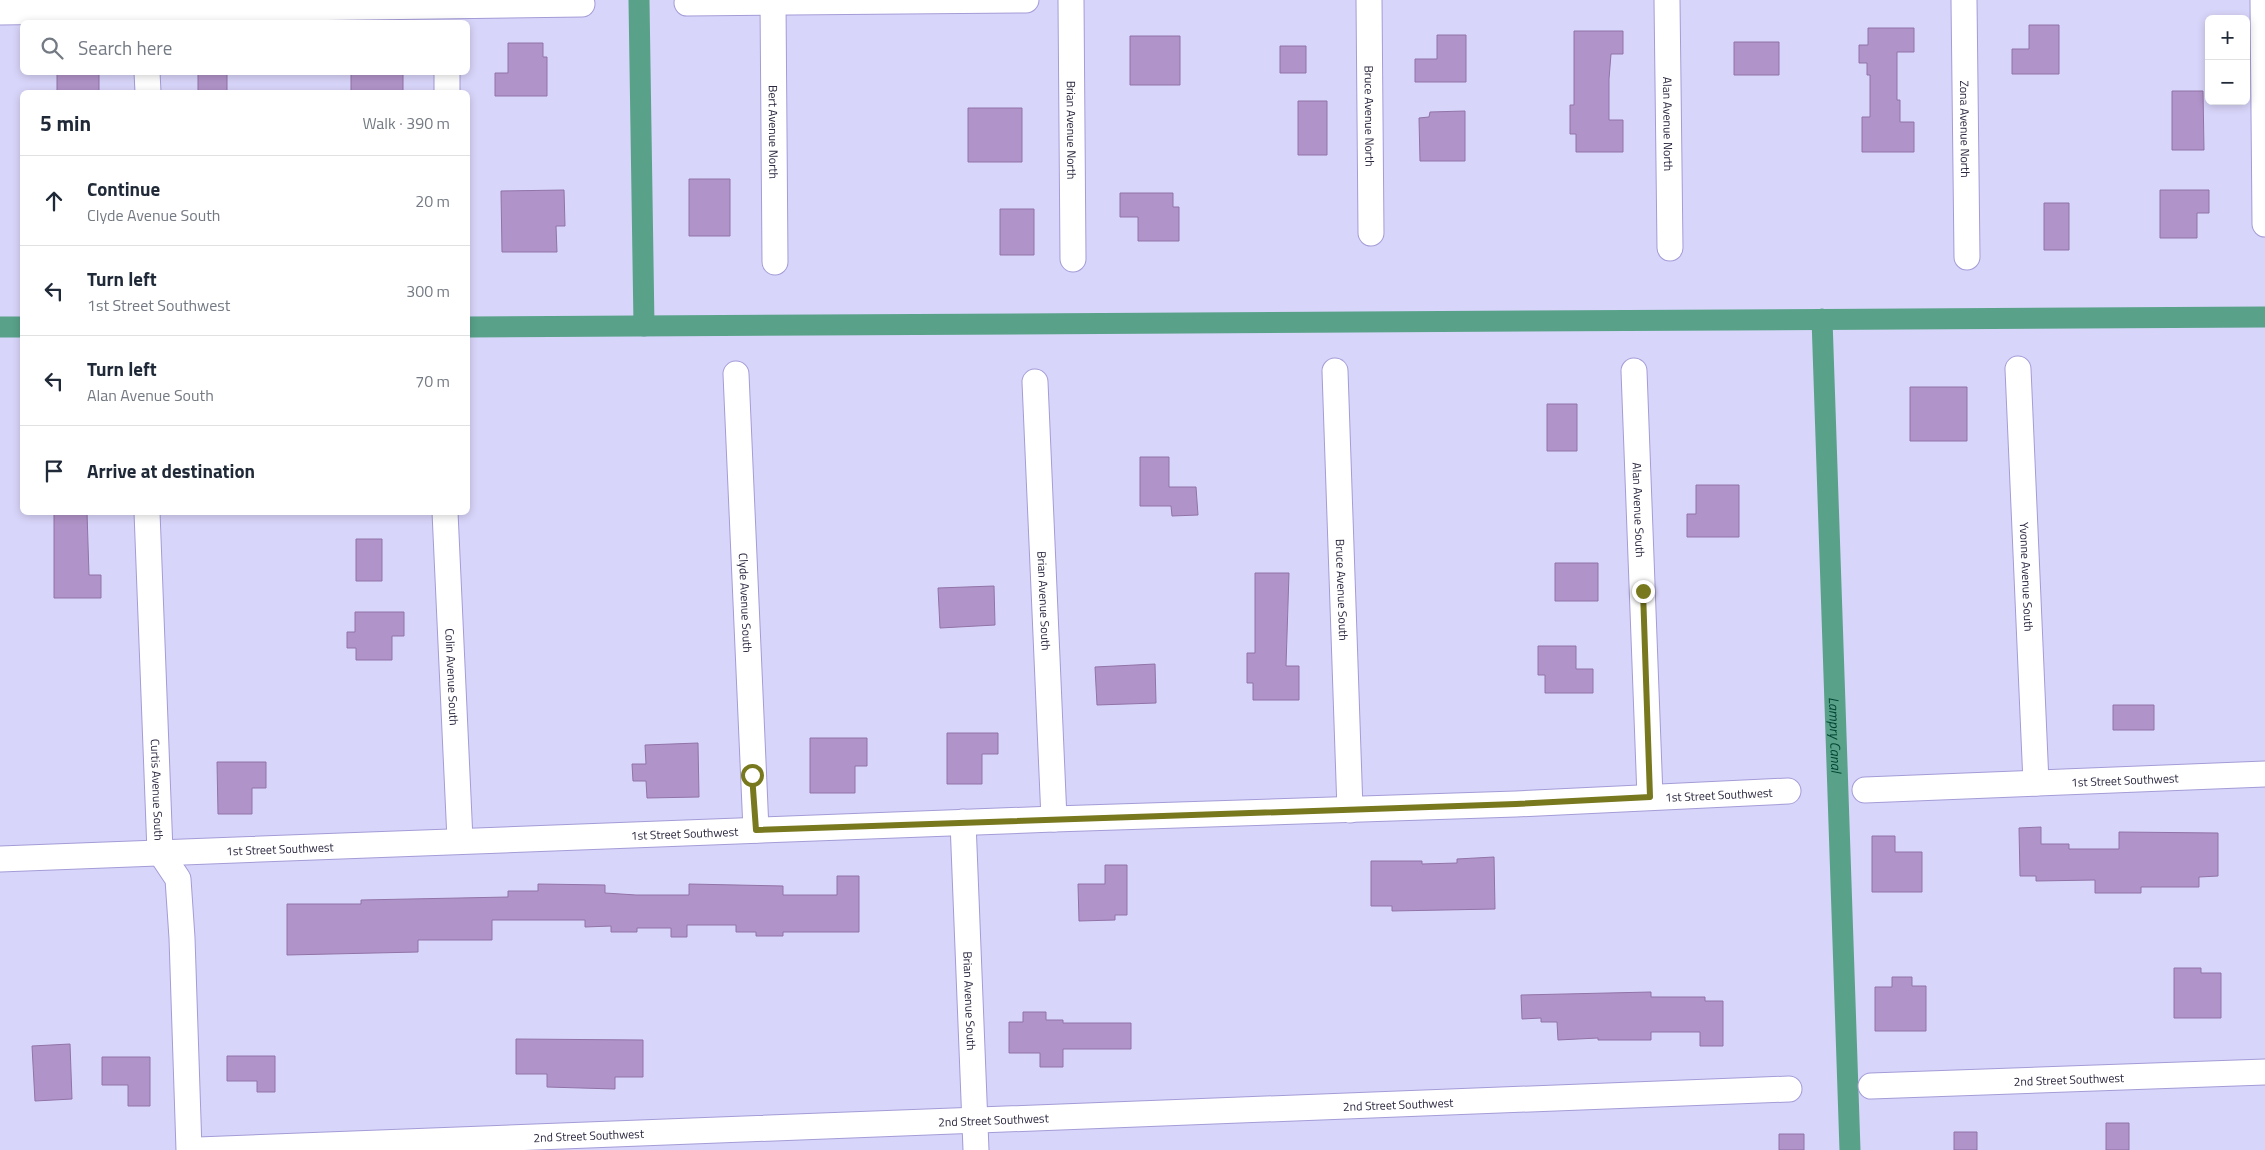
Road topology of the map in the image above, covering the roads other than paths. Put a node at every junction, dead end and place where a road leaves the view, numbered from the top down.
1 (1026, 0) edge
2 (1071, 0) edge
3 (1369, 0) edge
4 (1667, 0) edge
5 (1964, 0) edge
6 (2263, 0) edge
7 (773, 2) junction
8 (687, 3) dead end
9 (582, 4) dead end
10 (0, 12) edge
11 (446, 14) edge
12 (147, 16) edge
13 (147, 75) edge
14 (447, 75) edge
15 (148, 90) edge
16 (447, 90) edge
17 (2265, 224) edge
18 (1371, 233) dead end
19 (1670, 248) dead end
20 (1967, 257) dead end
21 (1073, 259) dead end
22 (775, 262) dead end
23 (2018, 369) dead end
24 (1335, 371) dead end
25 (1634, 371) dead end
26 (736, 374) dead end
27 (1035, 382) dead end
28 (147, 515) edge
29 (445, 515) edge
30 (2265, 774) edge
31 (2036, 783) junction
32 (1865, 790) dead end
33 (1788, 791) dead end
34 (1650, 797) junction
35 (1350, 810) junction
36 (1054, 819) junction
37 (963, 822) junction
38 (756, 830) junction
39 (460, 840) junction
40 (160, 852) junction
41 (0, 858) edge
42 (2265, 1072) edge
43 (1871, 1086) dead end
44 (1789, 1089) dead end
45 (975, 1120) junction
46 (189, 1150) edge
47 (198, 1150) edge
48 (976, 1150) edge

1 - 7 street
2 - 21 street, Brian Avenue North
3 - 18 street, Bruce Avenue North
4 - 19 street, Alan Avenue North
5 - 20 street, Zona Avenue North
6 - 17 street
7 - 8 street
7 - 22 street, Bert Avenue North
9 - 11 street
10 - 12 street
11 - 12 street
13 - 15 street
14 - 16 street
23 - 31 street, Yvonne Avenue South
24 - 35 street, Bruce Avenue South
25 - 34 street, Alan Avenue South
26 - 38 street, Clyde Avenue South
27 - 36 street, Brian Avenue South
28 - 40 street, Curtis Avenue South
29 - 39 street, Colin Avenue South
30 - 31 street, 1st Street Southwest
31 - 32 street, 1st Street Southwest
33 - 34 street, 1st Street Southwest
34 - 35 street, 1st Street Southwest
35 - 36 street, 1st Street Southwest
36 - 37 street, 1st Street Southwest
37 - 38 street, 1st Street Southwest
37 - 45 street, Brian Avenue South
38 - 39 street, 1st Street Southwest
39 - 40 street, 1st Street Southwest
40 - 41 street, 1st Street Southwest
40 - 46 street, Curtis Avenue South
42 - 43 street, 2nd Street Southwest
44 - 45 street, 2nd Street Southwest
45 - 47 street, 2nd Street Southwest
45 - 48 street, Brian Avenue South

